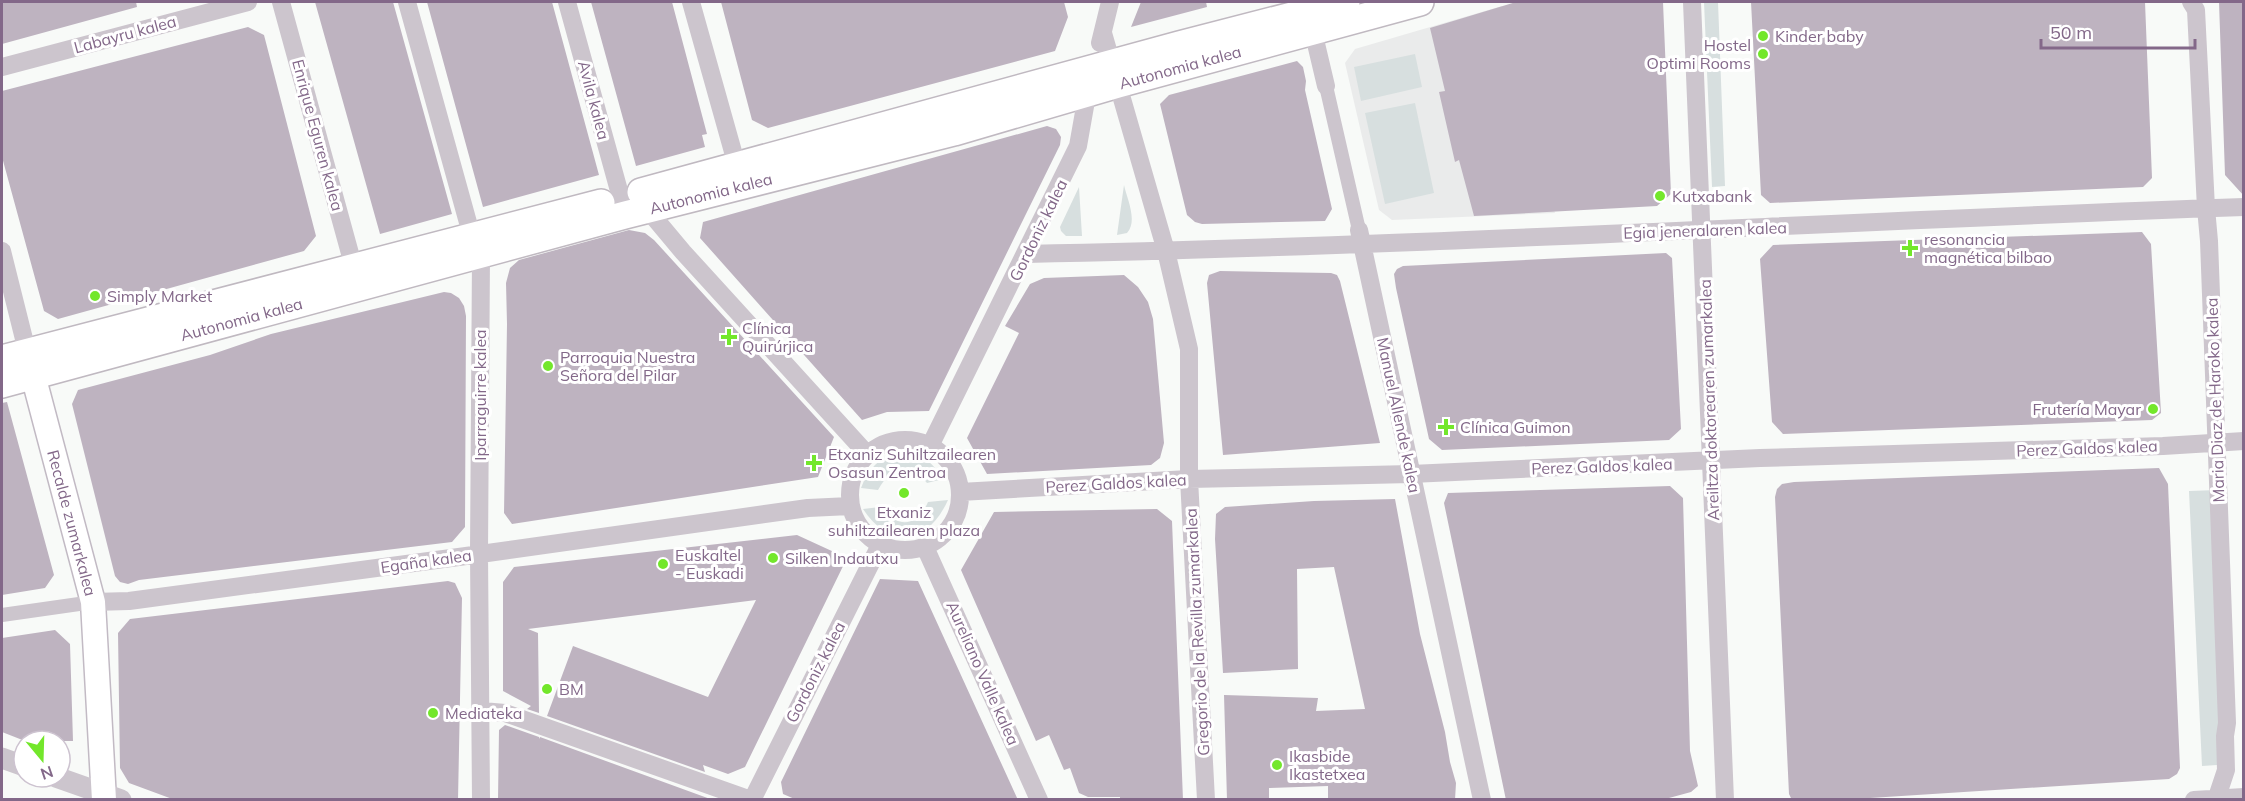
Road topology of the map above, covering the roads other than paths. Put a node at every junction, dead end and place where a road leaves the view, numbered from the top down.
1 (248, 2) edge
2 (280, 2) edge
3 (407, 2) edge
4 (567, 2) edge
5 (691, 2) edge
6 (1110, 2) edge
7 (1346, 2) edge
8 (1420, 2) edge
9 (1692, 2) edge
10 (2191, 2) edge
11 (1313, 31) junction
12 (2, 67) edge
13 (1102, 78) junction
14 (1326, 86) joint
15 (737, 166) junction
16 (634, 201) junction
17 (2244, 207) edge
18 (2206, 208) junction
19 (1703, 230) junction
20 (1360, 237) junction
21 (476, 246) junction
22 (2, 251) edge
23 (1166, 251) junction
24 (1026, 254) junction
25 (354, 268) junction
26 (2, 359) edge
27 (30, 363) junction
28 (2, 384) edge
29 (2216, 441) junction
30 (2244, 441) edge
31 (930, 446) junction
32 (867, 454) junction
33 (1712, 461) junction
34 (1411, 474) junction
35 (1190, 479) junction
36 (960, 492) junction
37 (850, 506) junction
38 (880, 545) junction
39 (925, 547) junction
40 (479, 553) junction
41 (93, 602) junction
42 (2, 615) edge
43 (482, 711) junction
44 (72, 783) edge
45 (2244, 797) edge
46 (109, 798) edge
47 (2216, 799) edge
48 (481, 800) edge
49 (751, 800) edge
50 (1039, 800) edge
51 (1206, 800) edge
52 (1482, 800) edge
53 (1725, 800) edge
54 (2194, 800) edge

1 - 12 street, Labayru kalea
2 - 25 street, Enrique Eguren kalea
3 - 21 street, Iparraguirre kalea
4 - 16 street, Avila kalea
5 - 15 street
6 - 13 street
7 - 13 main road, Autonomia kalea
8 - 11 main road, Autonomia kalea
9 - 19 street, Areiltza doktorearen zumarkalea
10 - 18 street, Maria Diaz de Haroko kalea
11 - 13 main road, Autonomia kalea
11 - 14 street, Manuel Allende kalea
13 - 15 main road, Autonomia kalea
13 - 16 main road, Autonomia kalea
13 - 23 street, Gregorio de la Revilla zumarkalea
13 - 24 street, Gordoniz kalea
14 - 20 street, Manuel Allende kalea
15 - 16 main road, Autonomia kalea
16 - 21 main road, Autonomia kalea
16 - 32 street
17 - 18 street, Egia jeneralaren kalea
18 - 19 street, Egia jeneralaren kalea
18 - 29 street, Maria Diaz de Haroko kalea
19 - 20 street, Egia jeneralaren kalea
19 - 33 street, Areiltza doktorearen zumarkalea
20 - 23 street, Egia jeneralaren kalea
20 - 34 street, Manuel Allende kalea
21 - 25 main road, Autonomia kalea
21 - 27 main road, Autonomia kalea
21 - 40 street, Iparraguirre kalea
22 - 27 street, Recalde zumarkalea
23 - 24 street, Egia jeneralaren kalea
23 - 35 street, Gregorio de la Revilla zumarkalea
24 - 31 street, Gordoniz kalea
25 - 27 main road, Autonomia kalea
26 - 27 main road, Autonomia kalea
27 - 28 main road, Autonomia kalea
27 - 41 main road, Recalde zumarkalea
29 - 30 street, Perez Galdos kalea
29 - 33 street, Perez Galdos kalea
29 - 47 street, Maria Diaz de Haroko kalea
31 - 32 street
31 - 36 street
32 - 37 street
33 - 34 street, Perez Galdos kalea
33 - 53 street, Areiltza doktorearen zumarkalea
34 - 35 street, Perez Galdos kalea
34 - 52 street, Manuel Allende kalea
35 - 36 street, Perez Galdos kalea
35 - 51 street, Gregorio de la Revilla zumarkalea
36 - 39 street
37 - 38 street
37 - 40 street, Egaña kalea
38 - 39 street
38 - 49 street, Gordoniz kalea
39 - 50 street, Aureliano Valle kalea
40 - 41 street, Egaña kalea
40 - 43 street, Iparraguirre kalea
41 - 42 street, Egaña kalea
41 - 46 main road, Recalde zumarkalea
43 - 48 street, Iparraguirre kalea
43 - 49 street
44 - 46 street
45 - 47 street
47 - 54 street

